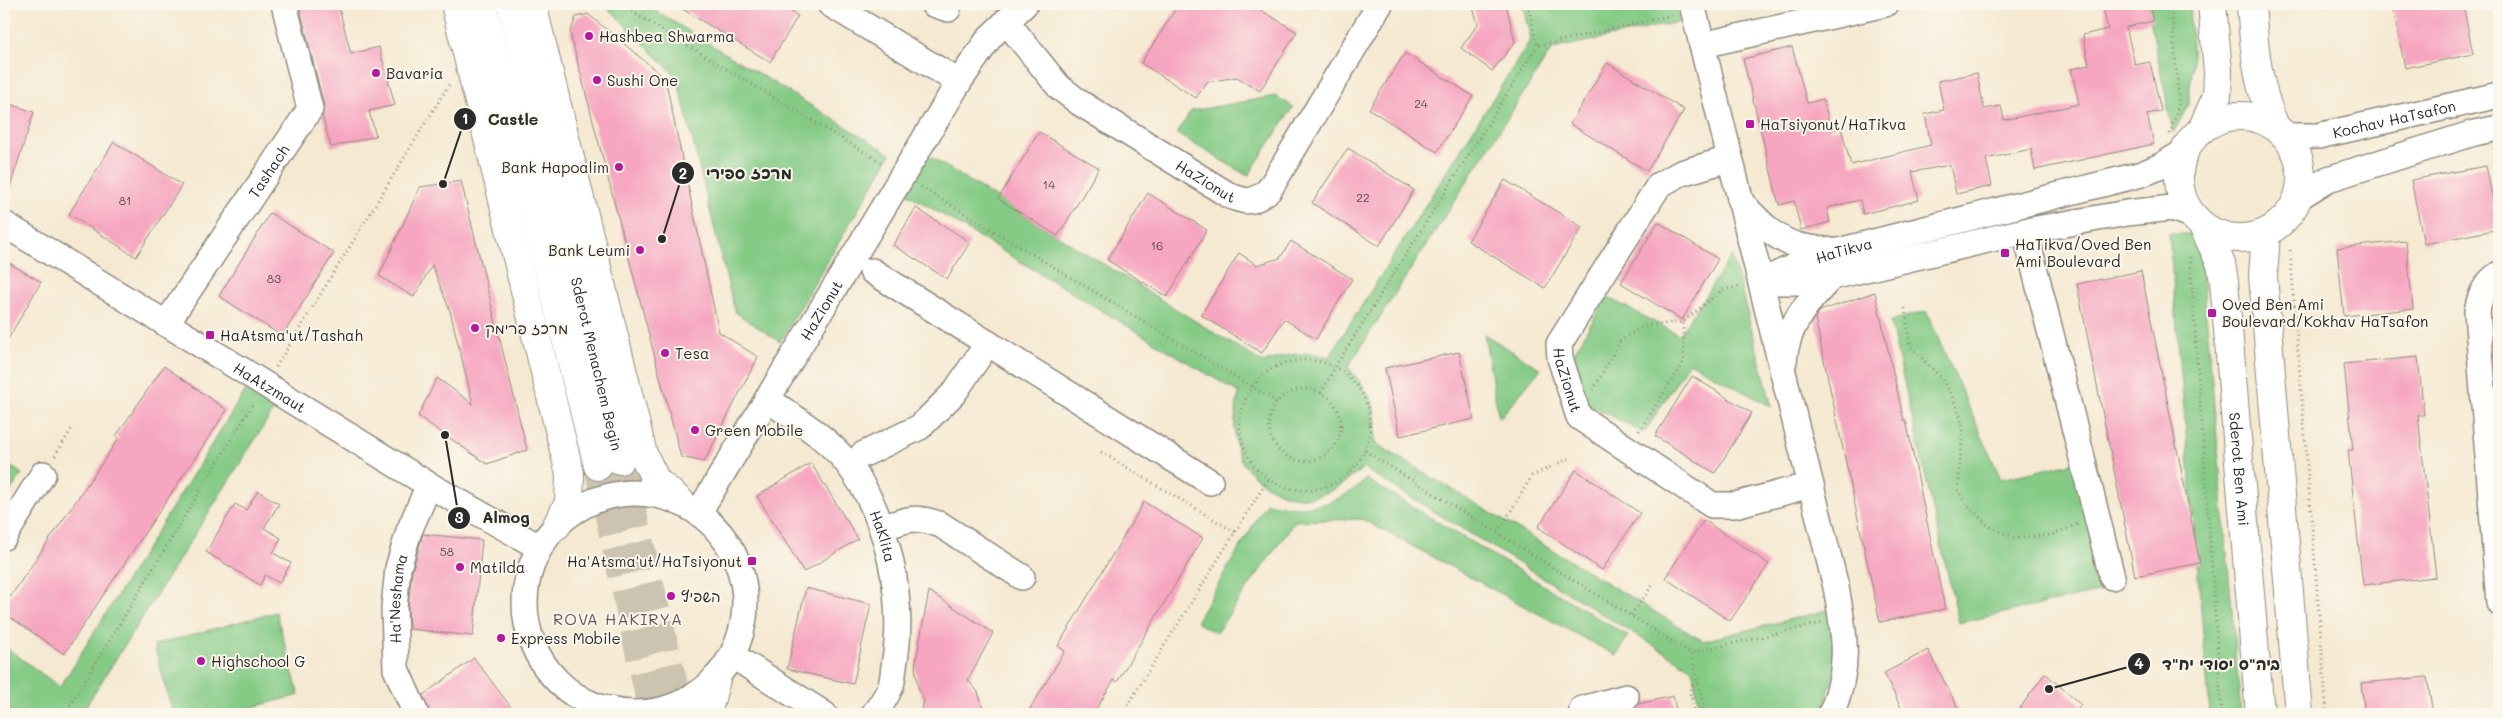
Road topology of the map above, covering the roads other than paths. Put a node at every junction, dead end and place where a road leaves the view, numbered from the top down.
1 (284, 4) edge
2 (455, 4) edge
3 (482, 4) edge
4 (512, 4) edge
5 (532, 4) edge
6 (830, 4) edge
7 (1025, 4) edge
8 (1380, 4) edge
9 (1885, 4) edge
10 (2212, 4) edge
11 (2251, 4) edge
12 (1693, 7) edge
13 (1006, 21) junction
14 (1702, 45) junction
15 (959, 82) junction
16 (2499, 95) edge
17 (2499, 128) edge
18 (2202, 129) junction
19 (2281, 131) junction
20 (2185, 150) junction
21 (1729, 158) junction
22 (1740, 202) junction
23 (2293, 207) junction
24 (2198, 220) junction
25 (4, 224) edge
26 (2025, 231) junction
27 (2266, 233) junction
28 (1834, 252) junction
29 (872, 271) dead end
30 (2499, 274) edge
31 (1832, 277) junction
32 (1761, 282) junction
33 (166, 324) junction
34 (988, 343) junction
35 (1783, 372) junction
36 (766, 399) junction
37 (862, 455) dead end
38 (43, 474) road end
39 (1210, 482) dead end
40 (429, 485) junction
41 (1811, 485) junction
42 (689, 507) junction
43 (557, 525) junction
44 (882, 528) junction
45 (4, 537) edge
46 (2497, 540) edge
47 (539, 548) junction
48 (1022, 577) dead end
49 (2112, 577) dead end
50 (2499, 604) edge
51 (733, 656) junction
52 (716, 679) junction
53 (1626, 697) dead end
54 (596, 710) edge
55 (1834, 713) edge
56 (416, 714) edge
57 (707, 714) edge
58 (824, 714) edge
59 (874, 714) edge
60 (1583, 714) edge
61 (2260, 714) edge
62 (2298, 714) edge

1 - 33 street, Tashach
2 - 43 main road
3 - 4 main road, Sderot Menachem Begin
5 - 42 main road
6 - 15 street
7 - 13 street, HaZionut
8 - 13 street, HaZionut
9 - 14 street
10 - 18 main road
11 - 19 main road
12 - 14 street
13 - 15 street, HaZionut
14 - 21 street
15 - 36 street, HaZionut
16 - 19 street, Kochav HaTsafon
17 - 23 street
18 - 19 main road
18 - 20 main road
19 - 23 main road
20 - 24 main road
20 - 28 street, HaTikva
21 - 22 street
21 - 41 street, HaZionut
22 - 28 street
22 - 32 street
23 - 27 main road
24 - 26 street, HaTikva
24 - 27 main road
24 - 61 main road, Sderot Ben Ami
25 - 33 street, HaAtzmaut
26 - 31 street, HaTikva
26 - 49 street
27 - 62 main road
28 - 32 street, HaTikva
29 - 34 street
30 - 46 street
31 - 32 street, HaTikva
31 - 35 street
32 - 35 street
33 - 40 street, HaAtzmaut
34 - 37 street
34 - 39 street
35 - 41 street
36 - 42 street, HaZionut
36 - 44 street, HaKlita
38 - 45 street
40 - 47 street, HaAtzmaut
40 - 56 street, Ha'Neshama
41 - 55 street
42 - 43 street
42 - 51 street
43 - 47 street
44 - 48 street
44 - 59 street, HaKlita
46 - 50 street
47 - 54 street
51 - 52 street
51 - 58 street
52 - 54 street
52 - 57 main road
53 - 60 street

